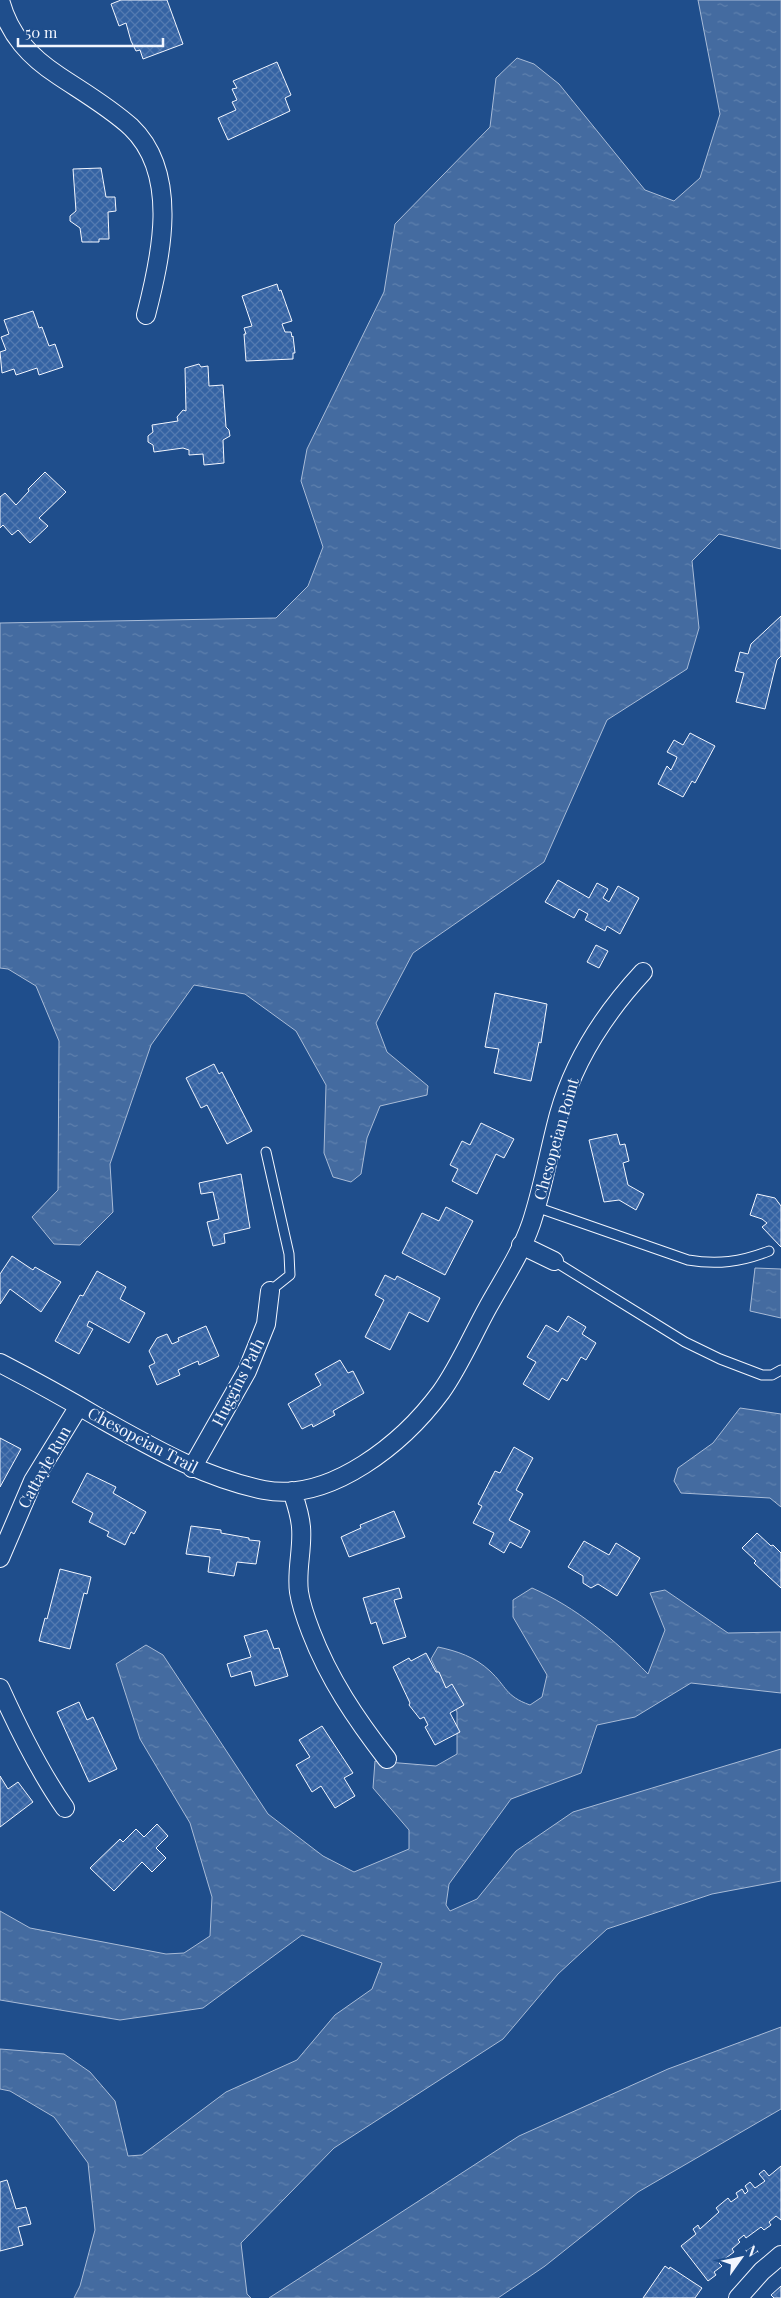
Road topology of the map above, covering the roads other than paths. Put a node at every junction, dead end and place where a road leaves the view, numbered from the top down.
1 (0, 0) edge
2 (146, 315) dead end
3 (643, 972) dead end
4 (266, 1152) dead end
5 (536, 1207) junction
6 (521, 1245) junction
7 (769, 1251) dead end
8 (554, 1261) joint
9 (270, 1291) joint
10 (0, 1363) edge
11 (781, 1370) edge
12 (79, 1406) junction
13 (192, 1468) junction
14 (292, 1491) junction
15 (0, 1558) edge
16 (0, 1688) edge
17 (386, 1759) dead end
18 (65, 1808) dead end
19 (781, 2255) edge
20 (738, 2298) edge

1 - 2 street
3 - 5 street, Chesopeian Point
4 - 9 lane
5 - 6 street, Chesopeian Trail
5 - 7 lane
6 - 8 street
6 - 14 street, Chesopeian Trail
8 - 11 lane
9 - 13 street, Huggins Path
10 - 12 street, Chesopeian Trail
12 - 13 street, Chesopeian Trail
12 - 15 street, Cattayle Run
13 - 14 street, Chesopeian Trail
14 - 17 street
16 - 18 street
19 - 20 street

